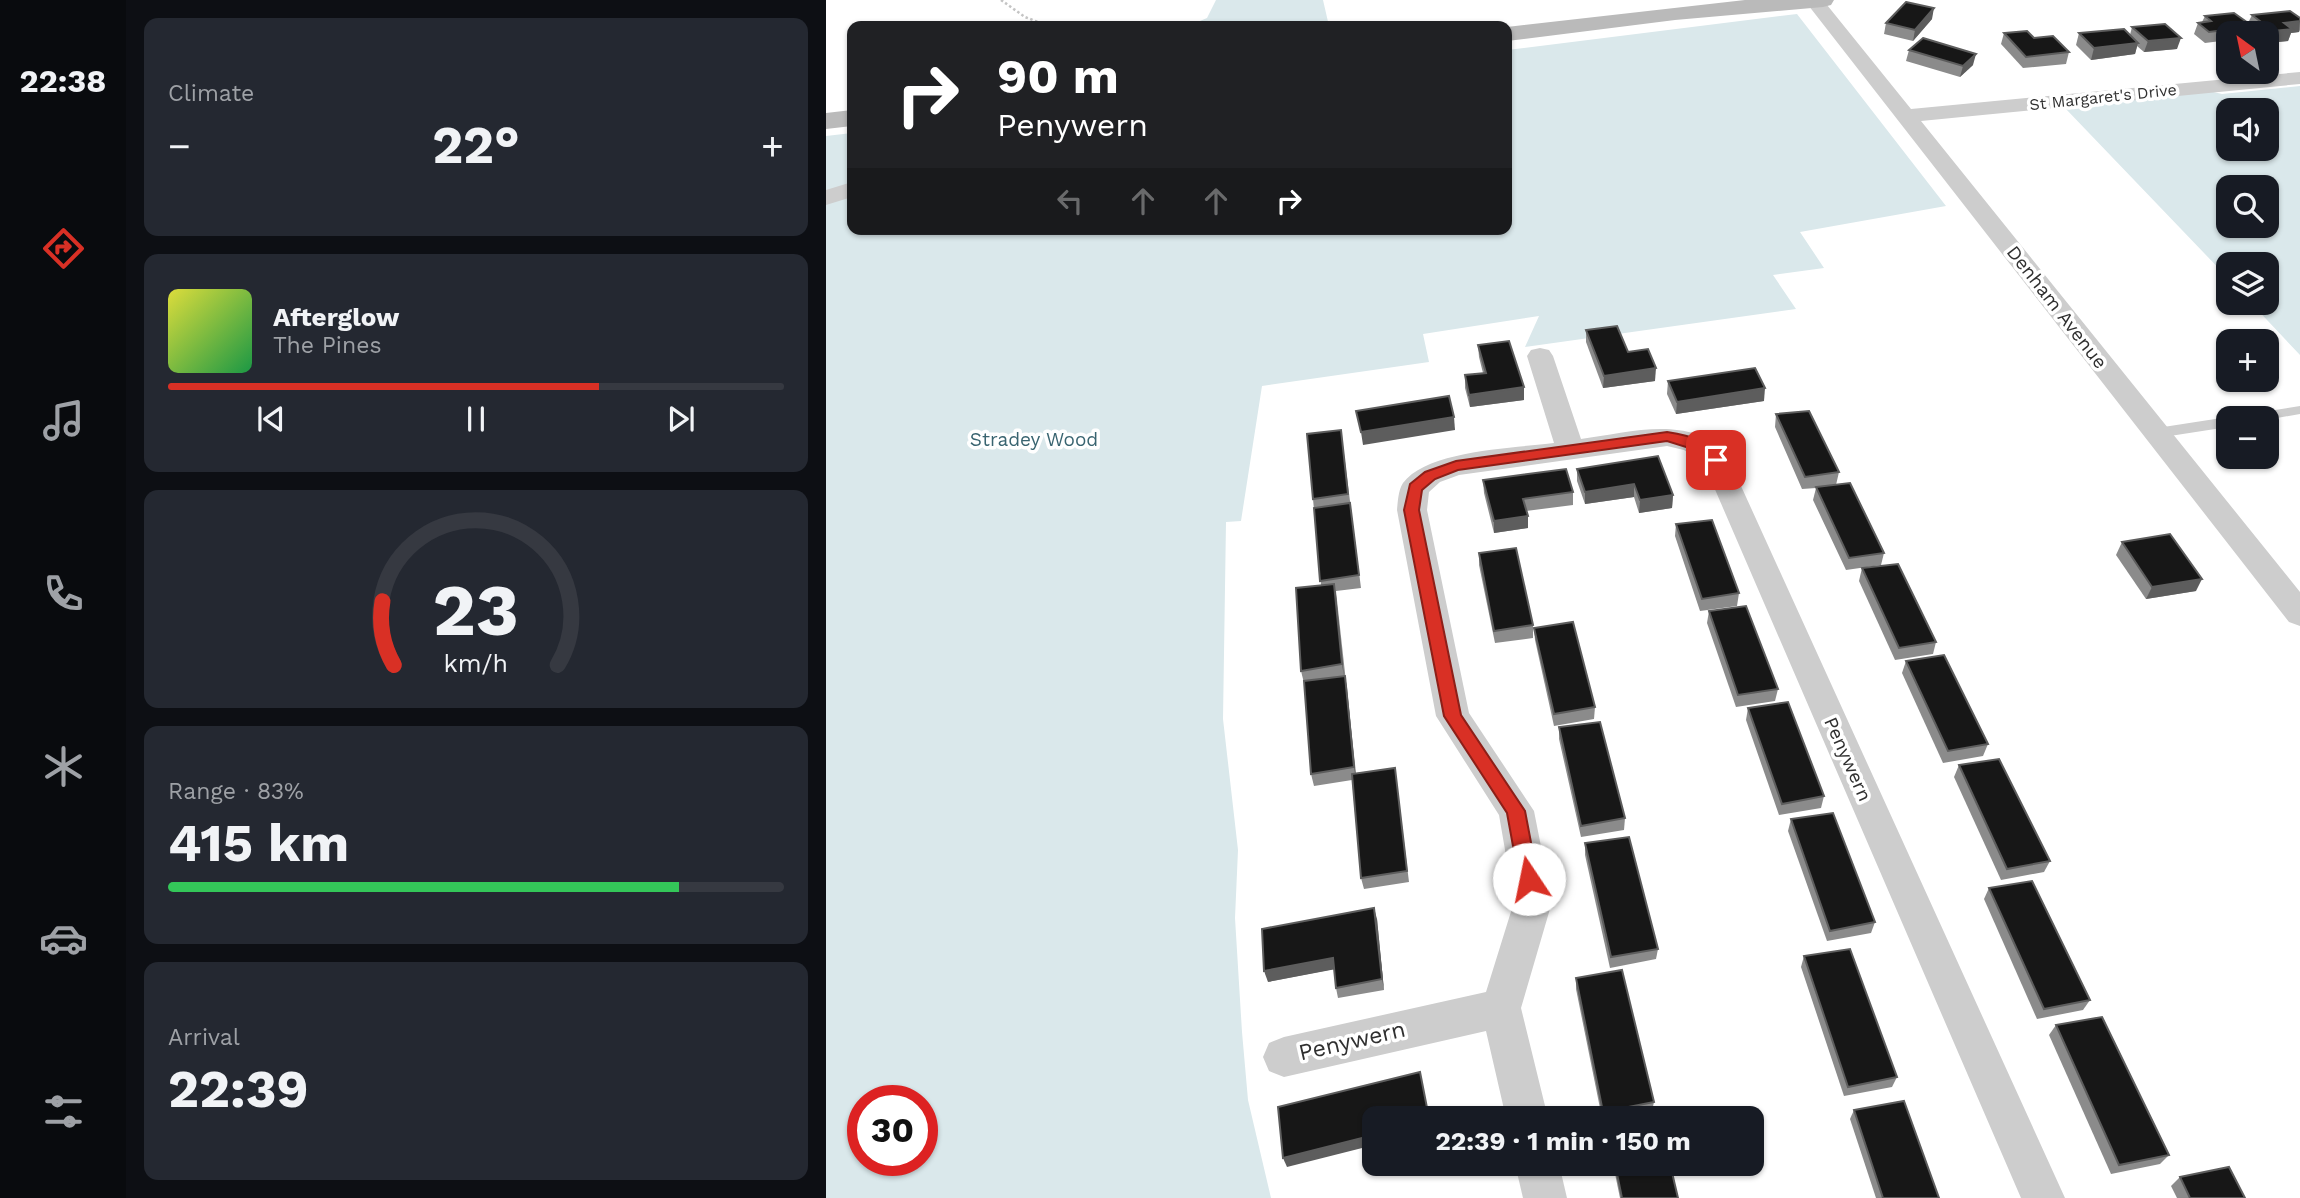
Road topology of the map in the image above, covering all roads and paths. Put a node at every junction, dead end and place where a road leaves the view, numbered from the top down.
1 (1001, 0) edge
2 (1823, 0) edge
3 (1814, 1) edge
4 (1035, 21) edge
5 (1512, 33) edge
6 (2300, 78) edge
7 (1907, 116) junction
8 (847, 119) edge
9 (826, 121) edge
10 (847, 191) edge
11 (826, 198) edge
12 (1540, 356) dead end
13 (2300, 410) edge
14 (2279, 413) edge
15 (2216, 424) edge
16 (2157, 433) junction
17 (1570, 450) junction
18 (2300, 614) edge
19 (1501, 1008) junction
20 (1284, 1056) dead end
21 (1524, 1106) edge
22 (1540, 1176) edge
23 (1545, 1198) edge
24 (2043, 1198) edge

1 - 4 path
2 - 3 main road
3 - 5 main road
3 - 7 street, Denham Avenue
6 - 7 street, St Margaret's Drive
7 - 16 street, Denham Avenue
8 - 9 main road
10 - 11 street
12 - 17 street
13 - 14 lane
15 - 16 lane
16 - 18 street, Denham Avenue
17 - 19 street, Penywern
17 - 24 street, Penywern
19 - 20 street, Penywern
19 - 21 street
22 - 23 street

